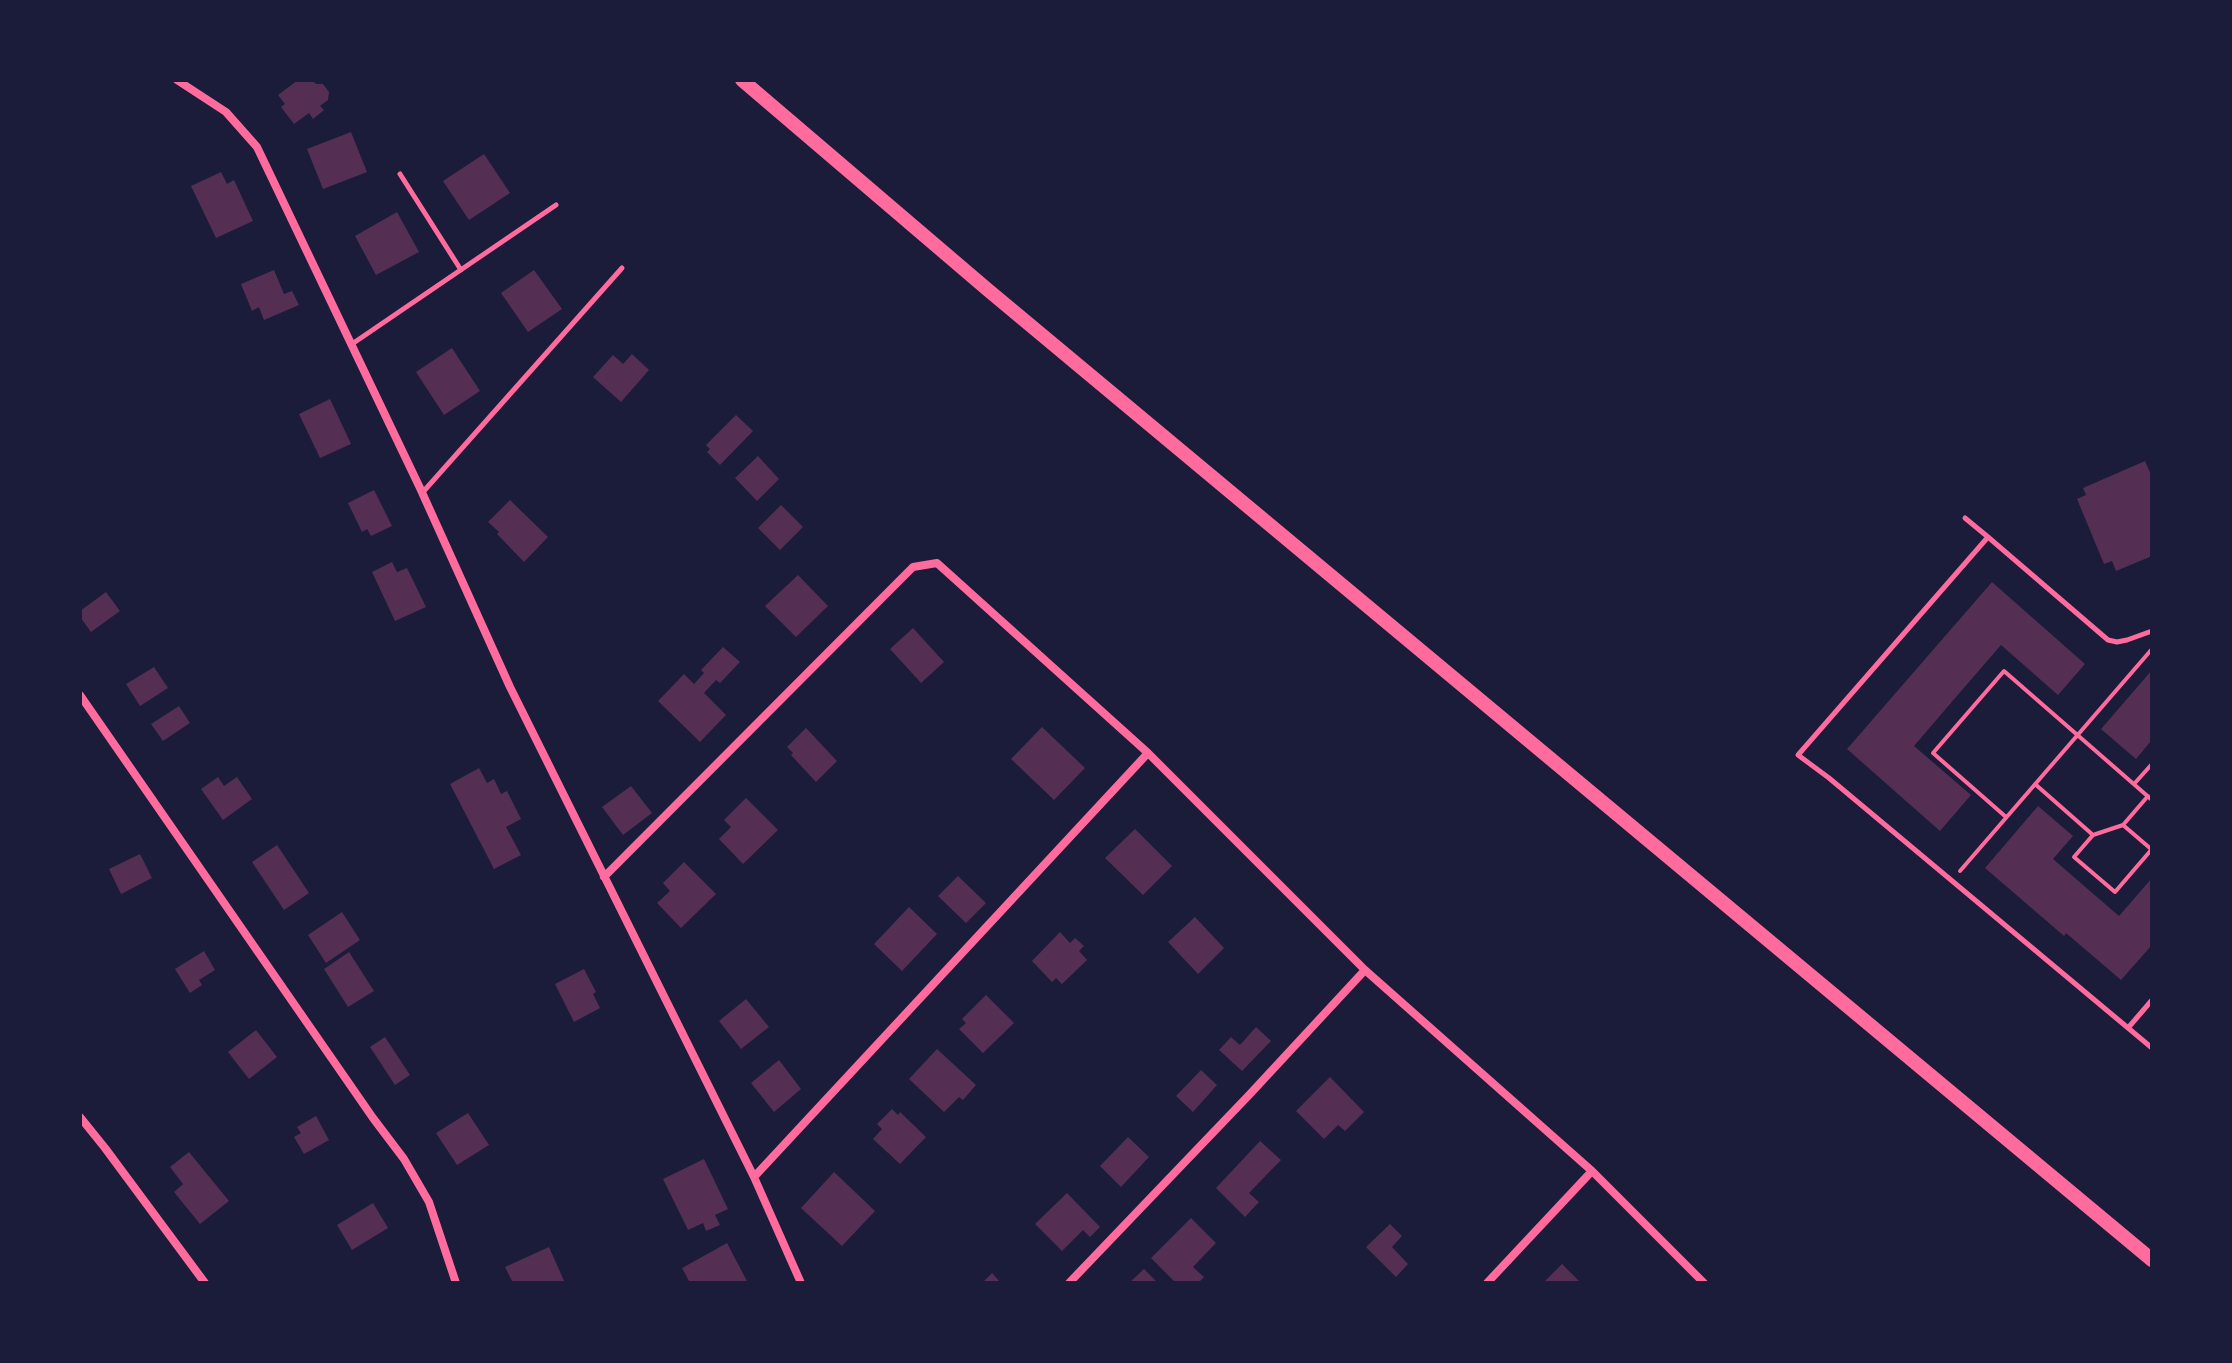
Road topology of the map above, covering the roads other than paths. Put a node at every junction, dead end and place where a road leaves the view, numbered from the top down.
1 (177, 80) edge
2 (742, 80) edge
3 (400, 174) dead end
4 (556, 205) dead end
5 (622, 268) dead end
6 (461, 270) junction
7 (352, 344) junction
8 (422, 493) junction
9 (1965, 518) dead end
10 (1988, 537) junction
11 (2152, 631) edge
12 (80, 695) edge
13 (1148, 753) junction
14 (604, 877) junction
15 (1365, 970) junction
16 (2152, 1000) edge
17 (2128, 1028) junction
18 (2152, 1048) edge
19 (80, 1117) edge
20 (1592, 1171) junction
21 (754, 1177) junction
22 (2152, 1260) edge
23 (205, 1283) edge
24 (456, 1283) edge
25 (801, 1283) edge
26 (1069, 1283) edge
27 (1487, 1283) edge
28 (1704, 1283) edge

1 - 7 street
2 - 22 main road
3 - 6 lane
4 - 6 lane
5 - 8 lane
6 - 7 lane
7 - 8 street
8 - 14 street
9 - 10 lane
10 - 11 lane
10 - 17 lane
12 - 24 street
13 - 14 street
13 - 15 street
13 - 21 street
14 - 21 street
15 - 20 street
15 - 26 street
16 - 17 lane
17 - 18 lane
19 - 23 street
20 - 27 street
20 - 28 street
21 - 25 street

